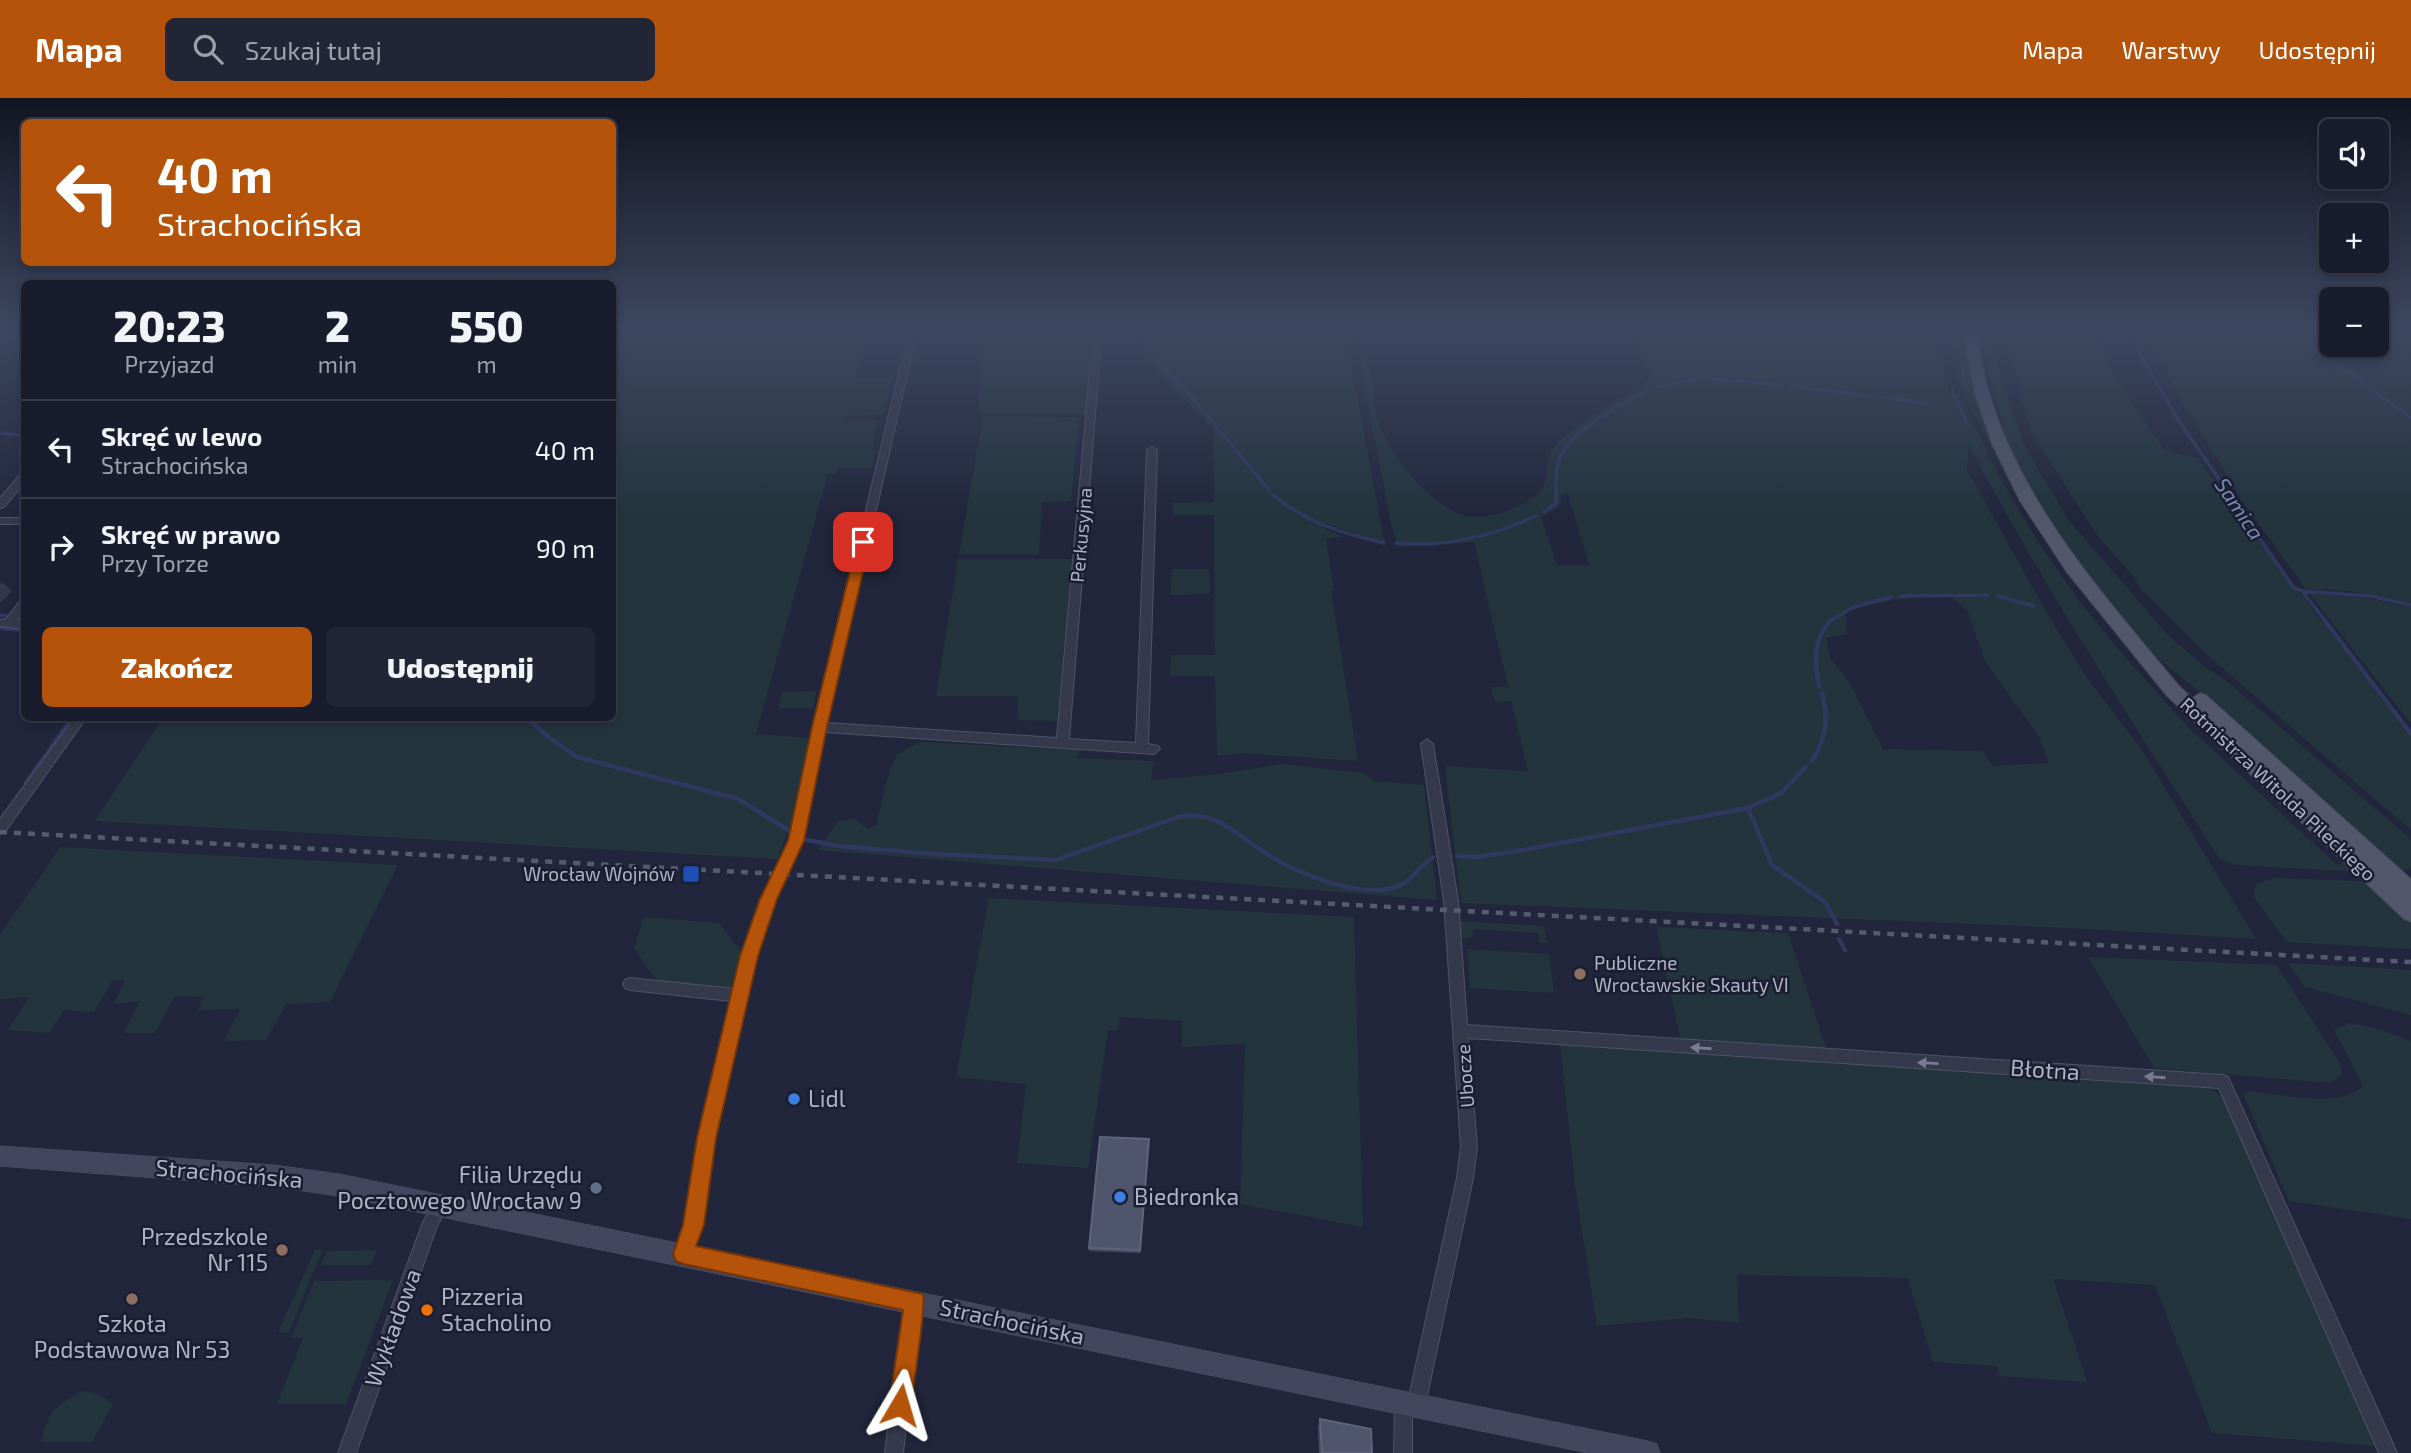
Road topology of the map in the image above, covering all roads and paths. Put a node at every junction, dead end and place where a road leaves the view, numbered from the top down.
1 (899, 390) edge
2 (1093, 390) edge
3 (1981, 390) edge
4 (1152, 450) dead end
5 (21, 480) edge
6 (0, 505) edge
7 (21, 521) edge
8 (0, 522) edge
9 (21, 607) edge
10 (4, 623) edge
11 (2149, 661) junction
12 (78, 721) edge
13 (820, 727) junction
14 (1063, 742) junction
15 (1427, 744) dead end
16 (0, 829) edge
17 (2411, 892) edge
18 (2411, 914) edge
19 (630, 984) dead end
20 (740, 996) junction
21 (1462, 1031) junction
22 (0, 1156) edge
23 (441, 1204) junction
24 (683, 1254) junction
25 (915, 1302) junction
26 (1410, 1404) junction
27 (347, 1453) edge
28 (894, 1453) edge
29 (1403, 1453) edge
30 (1648, 1453) edge
31 (2388, 1453) edge

1 - 13 street
2 - 14 street, Perkusyjna
3 - 11 main road, Rotmistrza Witolda Pileckiego
4 - 14 street
5 - 6 street
7 - 8 street
9 - 10 street
11 - 17 main road, Rotmistrza Witolda Pileckiego
11 - 18 main road, Rotmistrza Witolda Pileckiego
12 - 16 street
13 - 14 street
13 - 20 street
15 - 21 street, Ubocze
19 - 20 street
20 - 24 street
21 - 26 street, Ubocze
31 -> 21 street, Błotna
22 - 23 main road, Strachocińska
23 - 24 main road, Strachocińska
23 - 27 street, Wykładowa
24 - 25 main road, Strachocińska
25 - 26 main road, Strachocińska
25 - 28 street
26 - 29 street
26 - 30 main road, Strachocińska

